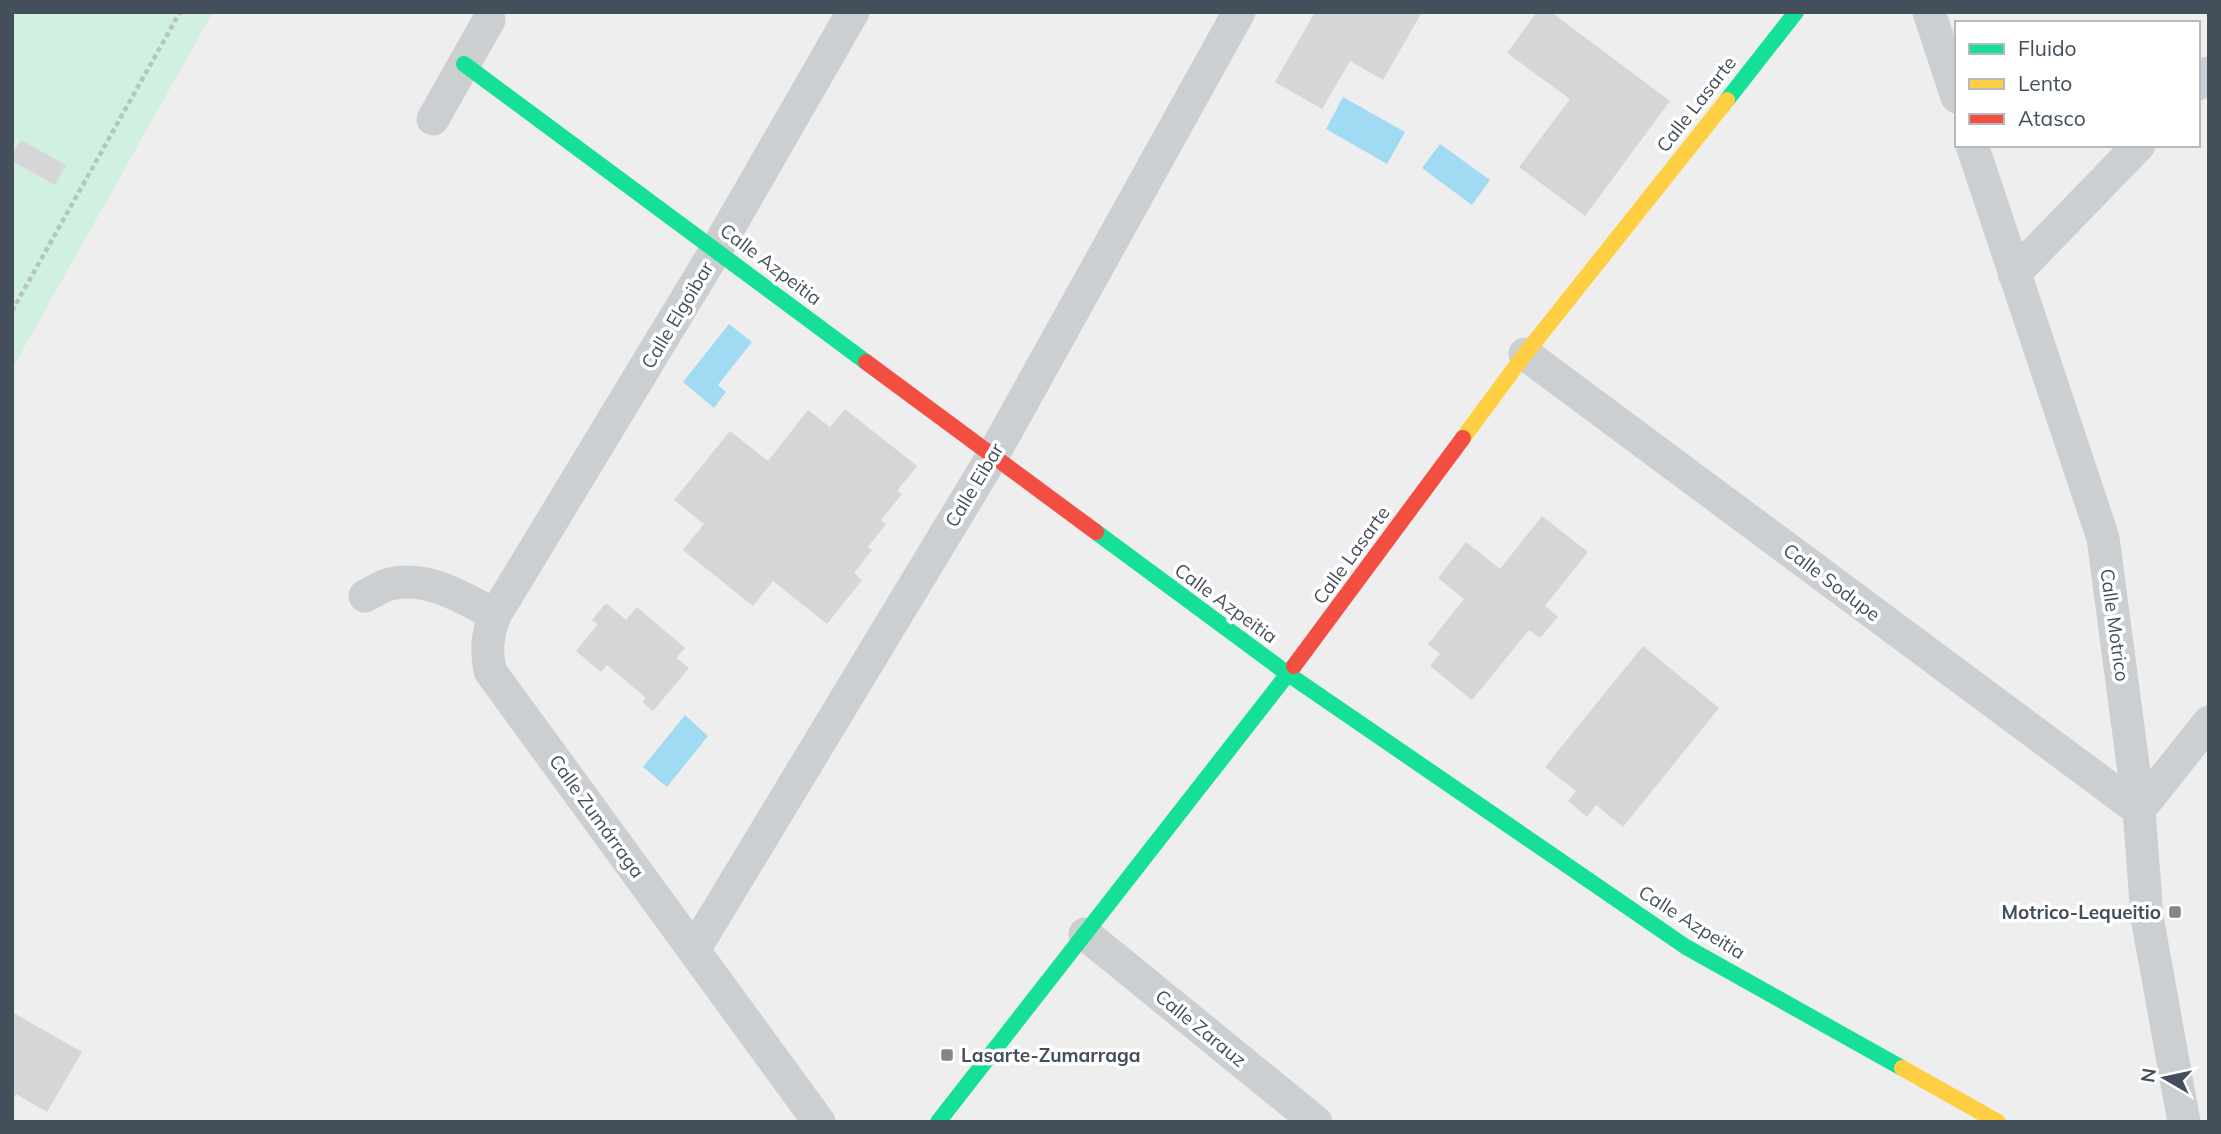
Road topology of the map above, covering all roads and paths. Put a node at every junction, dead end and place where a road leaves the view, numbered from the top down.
1 (180, 12) edge
2 (853, 12) edge
3 (1239, 12) edge
4 (1796, 12) edge
5 (1929, 12) edge
6 (489, 20) dead end
7 (464, 64) junction
8 (1955, 91) edge
9 (433, 119) dead end
10 (1973, 147) edge
11 (2137, 147) edge
12 (716, 250) junction
13 (2014, 274) junction
14 (12, 311) edge
15 (1525, 354) junction
16 (992, 457) junction
17 (365, 596) dead end
18 (495, 615) junction
19 (1288, 674) junction
20 (2209, 722) edge
21 (2139, 810) junction
22 (1085, 934) junction
23 (694, 950) junction
24 (819, 1122) edge
25 (938, 1122) edge
26 (1316, 1122) edge
27 (1998, 1122) edge
28 (2184, 1122) edge

1 - 14 path
2 - 12 street, Calle Elgoibar
3 - 16 street, Calle Eibar
4 - 15 street, Calle Lasarte
5 - 8 street
6 - 7 street
7 - 9 street
7 - 12 street, Calle Azpeitia
10 - 13 street, Calle Motrico
11 - 13 street
12 - 16 street, Calle Azpeitia
12 - 18 street, Calle Elgoibar
13 - 21 street, Calle Motrico
15 - 19 street, Calle Lasarte
15 - 21 street, Calle Sodupe
16 - 19 street, Calle Azpeitia
16 - 23 street, Calle Eibar
17 - 18 street
18 - 23 street, Calle Zumárraga
19 - 22 street, Calle Lasarte
19 - 27 street, Calle Azpeitia
20 - 21 street
21 - 28 street, Calle Motrico
22 - 25 street, Calle Lasarte
22 - 26 street, Calle Zarauz
23 - 24 street, Calle Zumárraga

